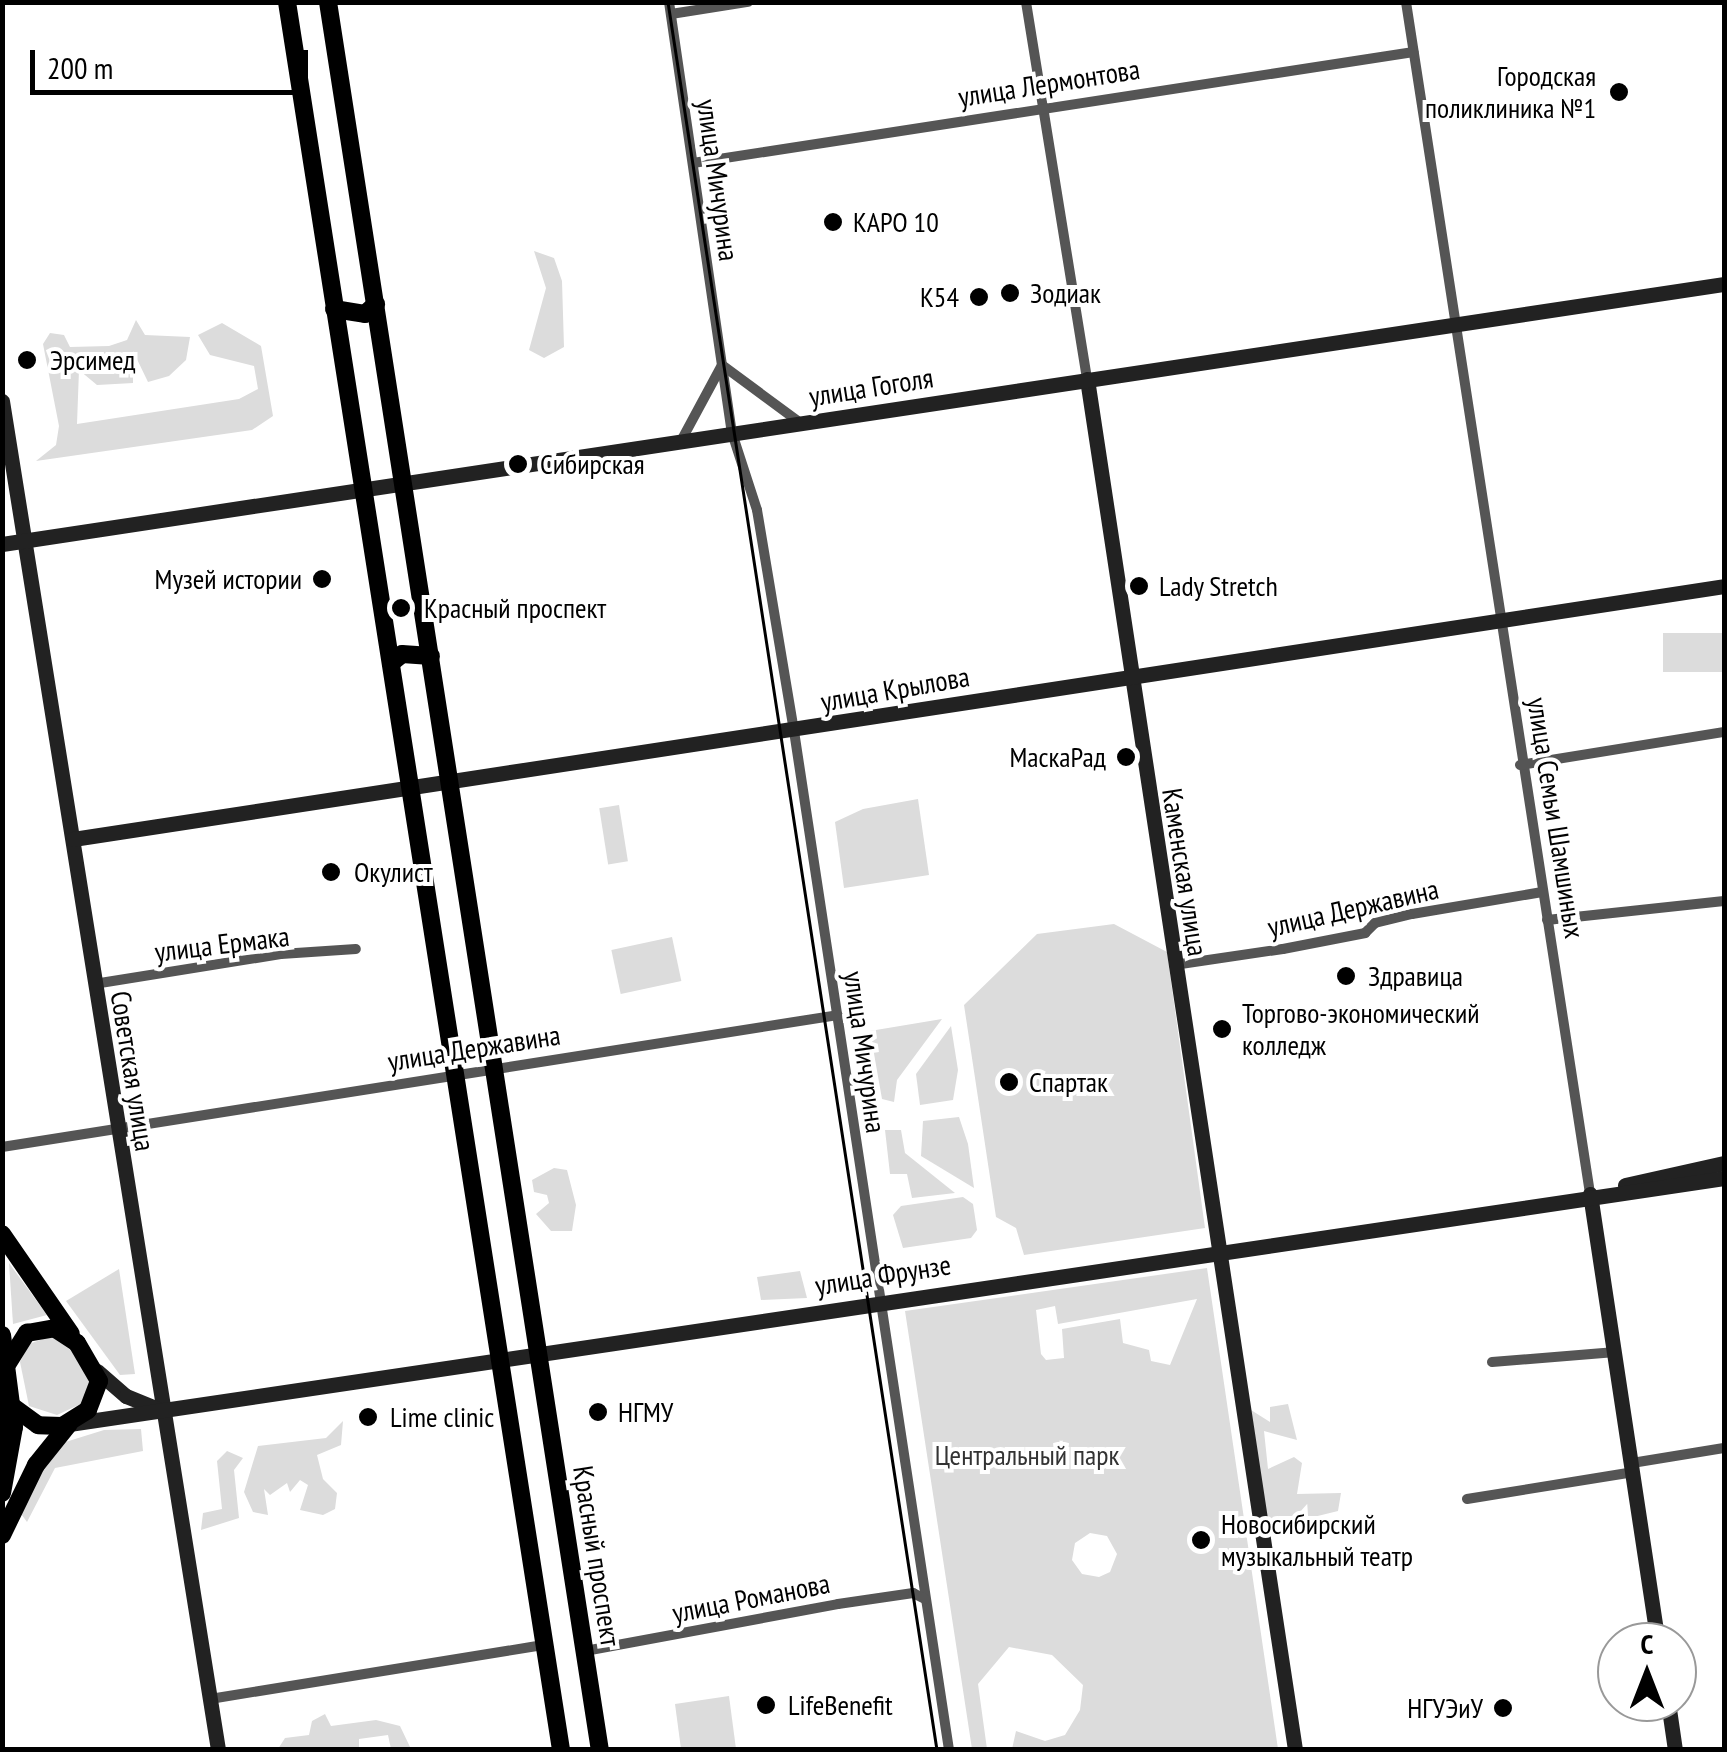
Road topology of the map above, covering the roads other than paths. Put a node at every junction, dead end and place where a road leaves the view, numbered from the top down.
1 (287, 2) edge
2 (328, 2) edge
3 (748, 2) edge
4 (1026, 2) edge
5 (1406, 2) edge
6 (670, 8) edge
7 (1413, 52) junction
8 (1044, 105) junction
9 (693, 163) junction
10 (1724, 284) edge
11 (376, 304) junction
12 (334, 310) junction
13 (1453, 325) junction
14 (722, 365) junction
15 (1087, 379) junction
16 (2, 401) edge
17 (800, 423) junction
18 (732, 433) junction
19 (681, 441) junction
20 (403, 482) junction
21 (364, 487) junction
22 (26, 539) junction
23 (2, 544) edge
24 (1724, 586) edge
25 (1500, 622) junction
26 (431, 656) junction
27 (390, 663) junction
28 (1130, 678) junction
29 (794, 731) junction
30 (1724, 732) edge
31 (1520, 765) junction
32 (452, 784) junction
33 (411, 790) junction
34 (73, 839) junction
35 (1542, 892) junction
36 (1724, 901) edge
37 (1548, 920) junction
38 (356, 949) dead end
39 (1174, 965) junction
40 (94, 984) junction
41 (838, 1015) junction
42 (497, 1067) junction
43 (453, 1074) junction
44 (117, 1127) junction
45 (2, 1147) edge
46 (1724, 1164) edge
47 (1724, 1178) edge
48 (1612, 1190) junction
49 (1590, 1194) junction
50 (2, 1234) edge
51 (1221, 1251) junction
52 (879, 1302) junction
53 (2, 1335) edge
54 (78, 1343) junction
55 (1616, 1352) junction
56 (539, 1354) junction
57 (497, 1361) junction
58 (1492, 1362) dead end
59 (8, 1363) junction
60 (97, 1371) junction
61 (13, 1407) junction
62 (164, 1412) junction
63 (69, 1424) junction
64 (1724, 1448) edge
65 (1633, 1467) junction
66 (2, 1494) edge
67 (1466, 1499) dead end
68 (2, 1535) edge
69 (925, 1598) junction
70 (1655, 1622) edge
71 (545, 1645) junction
72 (585, 1652) junction
73 (210, 1698) junction
74 (1671, 1722) edge
75 (218, 1750) edge
76 (561, 1750) edge
77 (600, 1750) edge
78 (950, 1750) edge
79 (1295, 1750) edge
80 (1676, 1750) edge

1 - 12 main road
2 - 11 main road, Красный проспект
3 - 6 street
4 - 8 street, Каменская улица
5 - 7 street, улица Семьи Шамшиных
6 - 9 street, улица Мичурина
7 - 8 street, улица Лермонтова
7 - 13 street, улица Семьи Шамшиных
8 - 9 street, улица Лермонтова
8 - 15 street, Каменская улица
9 - 14 street, улица Мичурина
10 - 13 street, улица Гоголя
11 - 12 main road
11 - 20 main road, Красный проспект
12 - 21 main road
13 - 15 street, улица Гоголя
13 - 25 street, улица Семьи Шамшиных
14 - 17 street
14 - 18 street, улица Мичурина
14 - 19 street
15 - 17 street, улица Гоголя
15 - 28 street, Каменская улица
16 - 22 street, Советская улица
17 - 18 street, улица Гоголя
18 - 19 street, улица Гоголя
18 - 29 street, улица Мичурина
19 - 20 street, улица Гоголя
20 - 21 street, улица Гоголя
20 - 26 main road, Красный проспект
21 - 22 street, улица Гоголя
21 - 27 main road
22 - 23 street, улица Гоголя
22 - 34 street, Советская улица
24 - 25 street, улица Крылова
25 - 28 street, улица Крылова
25 - 31 street, улица Семьи Шамшиных
26 - 27 main road
26 - 32 main road, Красный проспект
27 - 33 main road
28 - 29 street, улица Крылова
28 - 39 street, Каменская улица
29 - 32 street, улица Крылова
29 - 41 street, улица Мичурина
30 - 31 street
31 - 35 street, улица Семьи Шамшиных
32 - 33 street, улица Крылова
32 - 42 main road, Красный проспект
33 - 34 street, улица Крылова
33 - 43 main road
34 - 40 street, Советская улица
35 - 37 street, улица Семьи Шамшиных
35 - 39 street, улица Державина
36 - 37 street
37 - 49 street, улица Семьи Шамшиных
38 - 40 street, улица Ермака
39 - 51 street, Каменская улица
40 - 44 street, Советская улица
41 - 42 street, улица Державина
41 - 52 street, улица Мичурина
42 - 43 street, улица Державина
42 - 56 main road, Красный проспект
43 - 44 street, улица Державина
43 - 57 main road
44 - 45 street, улица Державина
44 - 62 street, Советская улица
46 - 48 street, улица Фрунзе
47 - 48 street, улица Фрунзе
48 - 49 street, улица Фрунзе
49 - 51 street, улица Фрунзе
49 - 55 street, улица Семьи Шамшиных
50 - 54 main road
51 - 52 street, улица Фрунзе
51 - 79 street, Каменская улица
52 - 56 street, улица Фрунзе
52 - 69 street, улица Мичурина
53 - 59 main road
54 - 59 main road
54 - 60 main road
55 - 58 street
55 - 65 street, улица Семьи Шамшиных
56 - 57 street, улица Фрунзе
56 - 72 main road, Красный проспект
57 - 62 street, улица Фрунзе
57 - 71 main road
59 - 61 main road
60 - 62 street
60 - 63 main road
61 - 63 main road
61 - 66 main road
62 - 63 street, улица Фрунзе
62 - 73 street, Советская улица
63 - 68 main road
64 - 65 street
65 - 67 street
65 - 70 street, улица Семьи Шамшиных
69 - 72 street, улица Романова
69 - 78 street, улица Мичурина
71 - 73 street
71 - 76 main road
72 - 77 main road, Красный проспект
73 - 75 street, Советская улица
74 - 80 street

